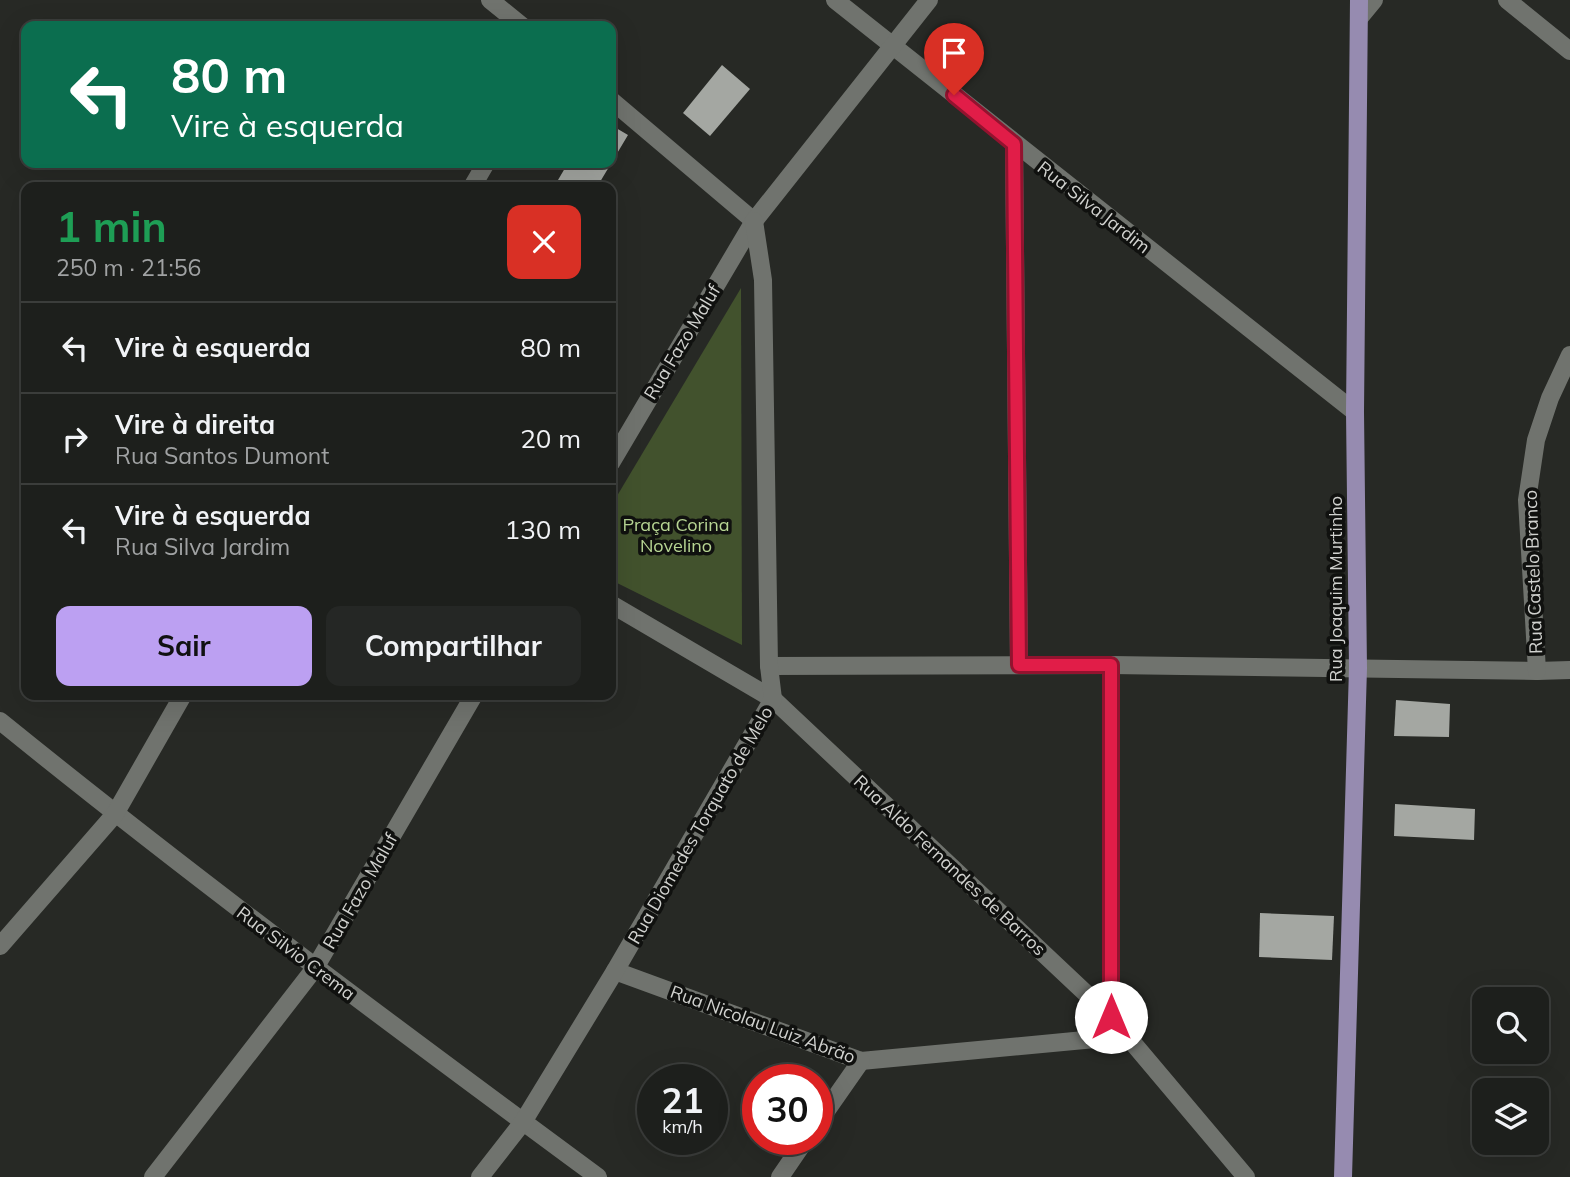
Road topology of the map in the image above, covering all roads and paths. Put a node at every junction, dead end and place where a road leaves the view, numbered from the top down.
1 (490, 0) edge
2 (835, 0) edge
3 (929, 0) edge
4 (1374, 0) edge
5 (1507, 0) edge
6 (1360, 9) edge
7 (516, 21) edge
8 (893, 47) junction
9 (1570, 51) edge
10 (616, 104) edge
11 (1014, 144) junction
12 (754, 221) junction
13 (1570, 355) edge
14 (1355, 412) junction
15 (616, 455) edge
16 (616, 607) edge
17 (1019, 665) junction
18 (1111, 665) junction
19 (769, 666) junction
20 (1358, 668) junction
21 (1570, 670) edge
22 (1537, 671) junction
23 (774, 699) junction
24 (180, 700) edge
25 (471, 700) edge
26 (0, 721) edge
27 (115, 814) junction
28 (0, 946) edge
29 (315, 968) junction
30 (615, 971) junction
31 (1111, 1017) junction
32 (861, 1060) junction
33 (833, 1101) edge
34 (523, 1122) junction
35 (795, 1155) edge
36 (153, 1177) edge
37 (480, 1177) edge
38 (598, 1177) edge
39 (780, 1177) edge
40 (1246, 1177) edge
41 (1343, 1177) edge

1 - 7 street
2 - 8 street, Rua Silva Jardim
3 - 8 street, Rua Fazo Maluf
4 - 6 street
5 - 9 street
6 - 14 main road, Rua Joaquim Murtinho
8 - 11 street, Rua Silva Jardim
8 - 12 street, Rua Fazo Maluf
10 - 12 street
11 - 14 street, Rua Silva Jardim
11 - 17 street
12 - 15 street, Rua Fazo Maluf
12 - 19 street, Rua Diomedes Torquato de Melo
13 - 22 street, Rua Castelo Branco
14 - 20 main road, Rua Joaquim Murtinho
16 - 23 street, Rua Aldo Fernandes de Barros
17 - 18 street
17 - 19 street
18 - 20 street
18 - 31 street
19 - 23 street, Rua Diomedes Torquato de Melo
20 - 22 street
20 - 41 main road, Rua Joaquim Murtinho
21 - 22 street
23 - 30 street, Rua Diomedes Torquato de Melo
23 - 31 street, Rua Aldo Fernandes de Barros
24 - 27 street
25 - 29 street, Rua Fazo Maluf
26 - 27 street, Rua Silvio Crema
27 - 28 street
27 - 29 street, Rua Silvio Crema
29 - 34 street, Rua Silvio Crema
29 - 36 street, Rua Fazo Maluf
30 - 32 street, Rua Nicolau Luiz Abrão
30 - 34 street, Rua Diomedes Torquato de Melo
31 - 32 street, Rua Nicolau Luiz Abrão
31 - 40 street, Rua Aldo Fernandes de Barros
32 - 33 street
34 - 37 street, Rua Diomedes Torquato de Melo
34 - 38 street, Rua Silvio Crema
35 - 39 street

